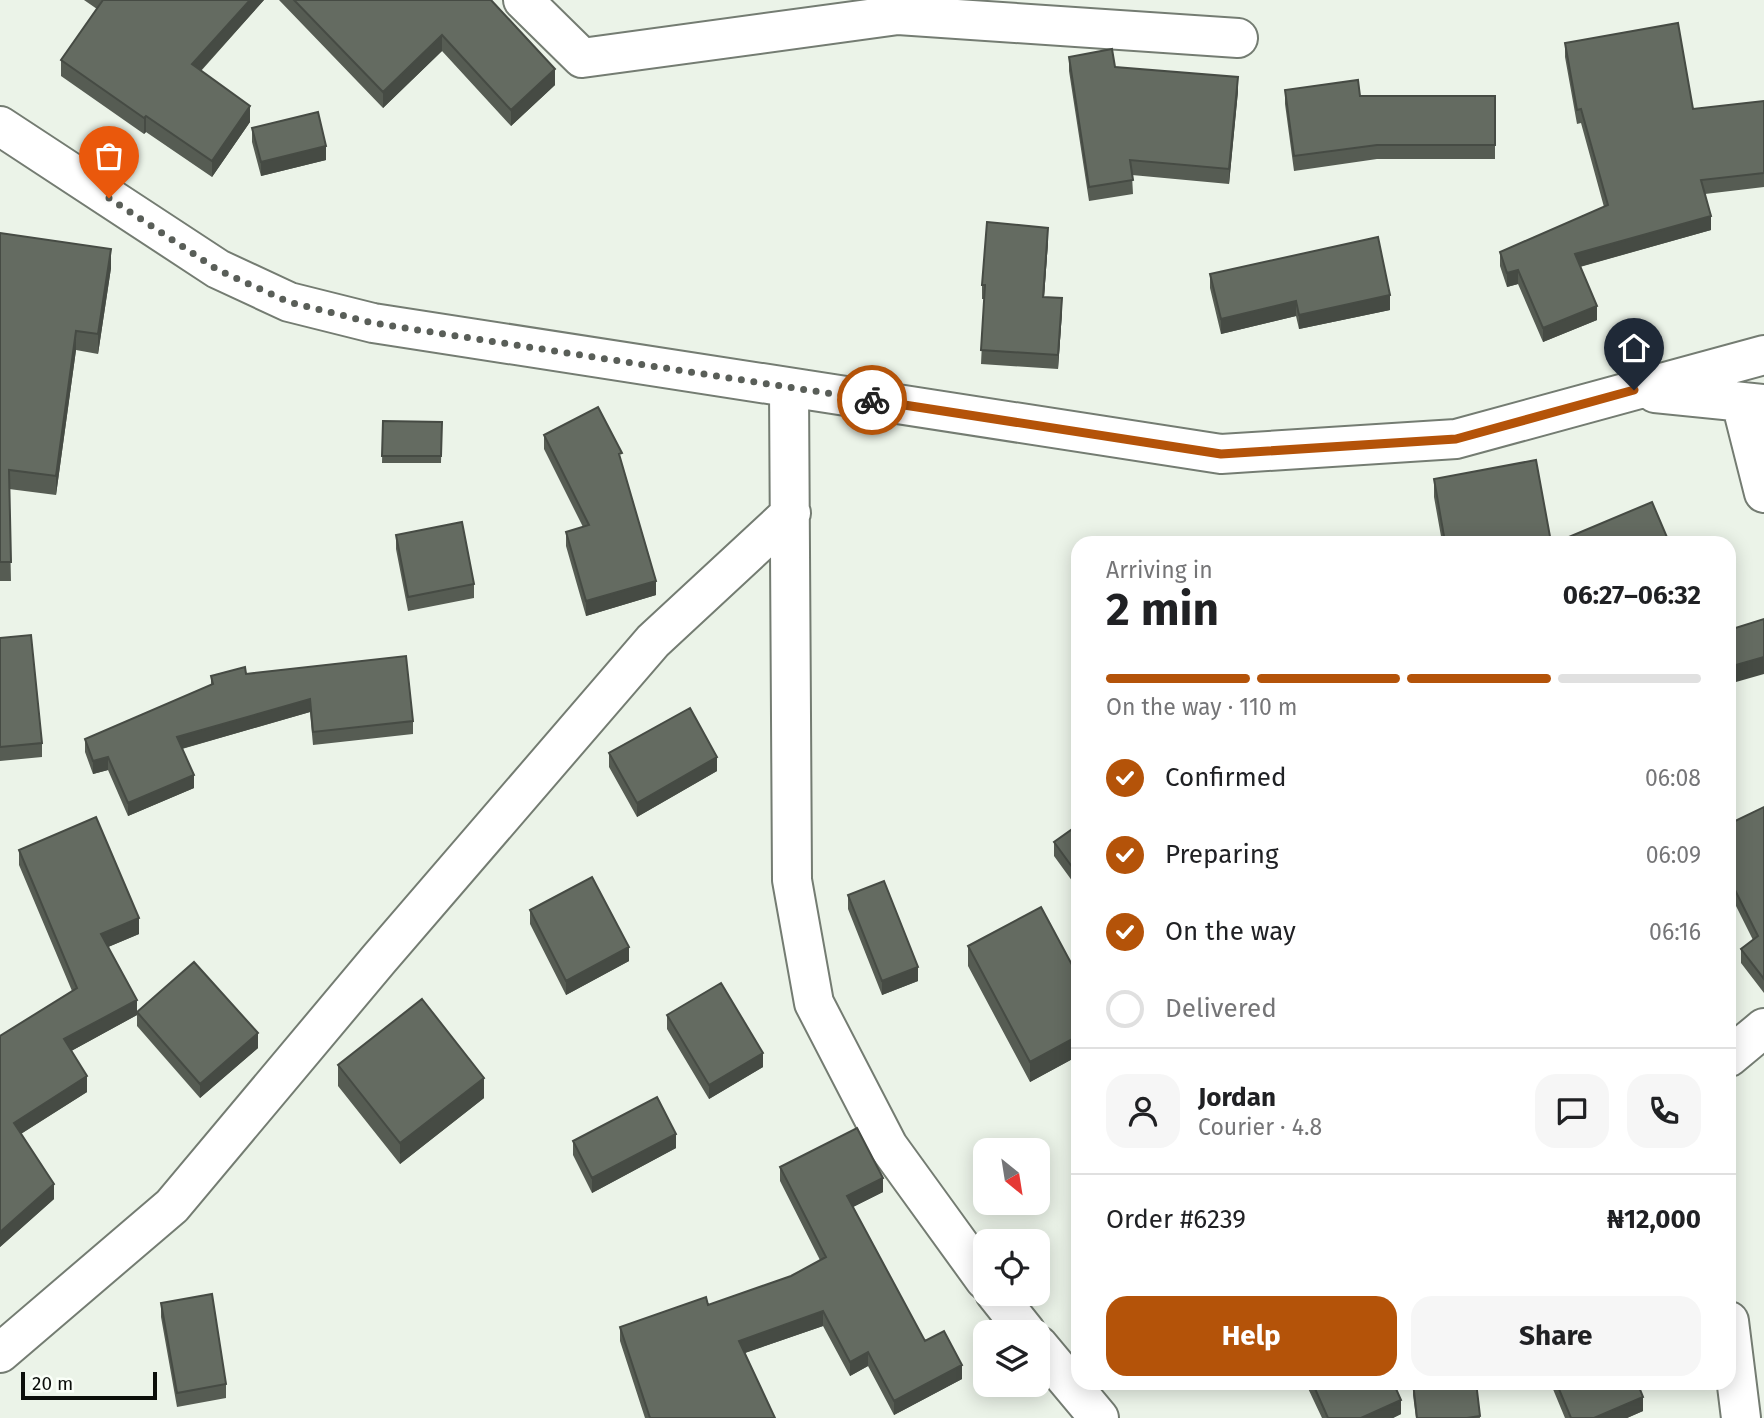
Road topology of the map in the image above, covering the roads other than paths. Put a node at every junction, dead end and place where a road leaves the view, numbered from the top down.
1 (523, 0) edge
2 (1238, 37) dead end
3 (0, 126) edge
4 (1764, 355) edge
5 (789, 388) junction
6 (1634, 390) junction
7 (1753, 403) edge
8 (1764, 493) edge
9 (790, 513) junction
10 (1764, 1028) edge
11 (1736, 1051) edge
12 (973, 1263) edge
13 (1006, 1306) edge
14 (1017, 1320) edge
15 (0, 1353) edge
16 (1050, 1359) edge
17 (1736, 1378) edge
18 (1071, 1384) edge
19 (1076, 1390) edge
20 (1099, 1418) edge
21 (1741, 1418) edge

1 - 2 street
3 - 5 street
4 - 6 street
5 - 6 street
5 - 9 street
6 - 7 street
7 - 8 street
9 - 12 street
9 - 15 street
10 - 11 street
13 - 14 street
16 - 18 street
17 - 21 street
19 - 20 street

